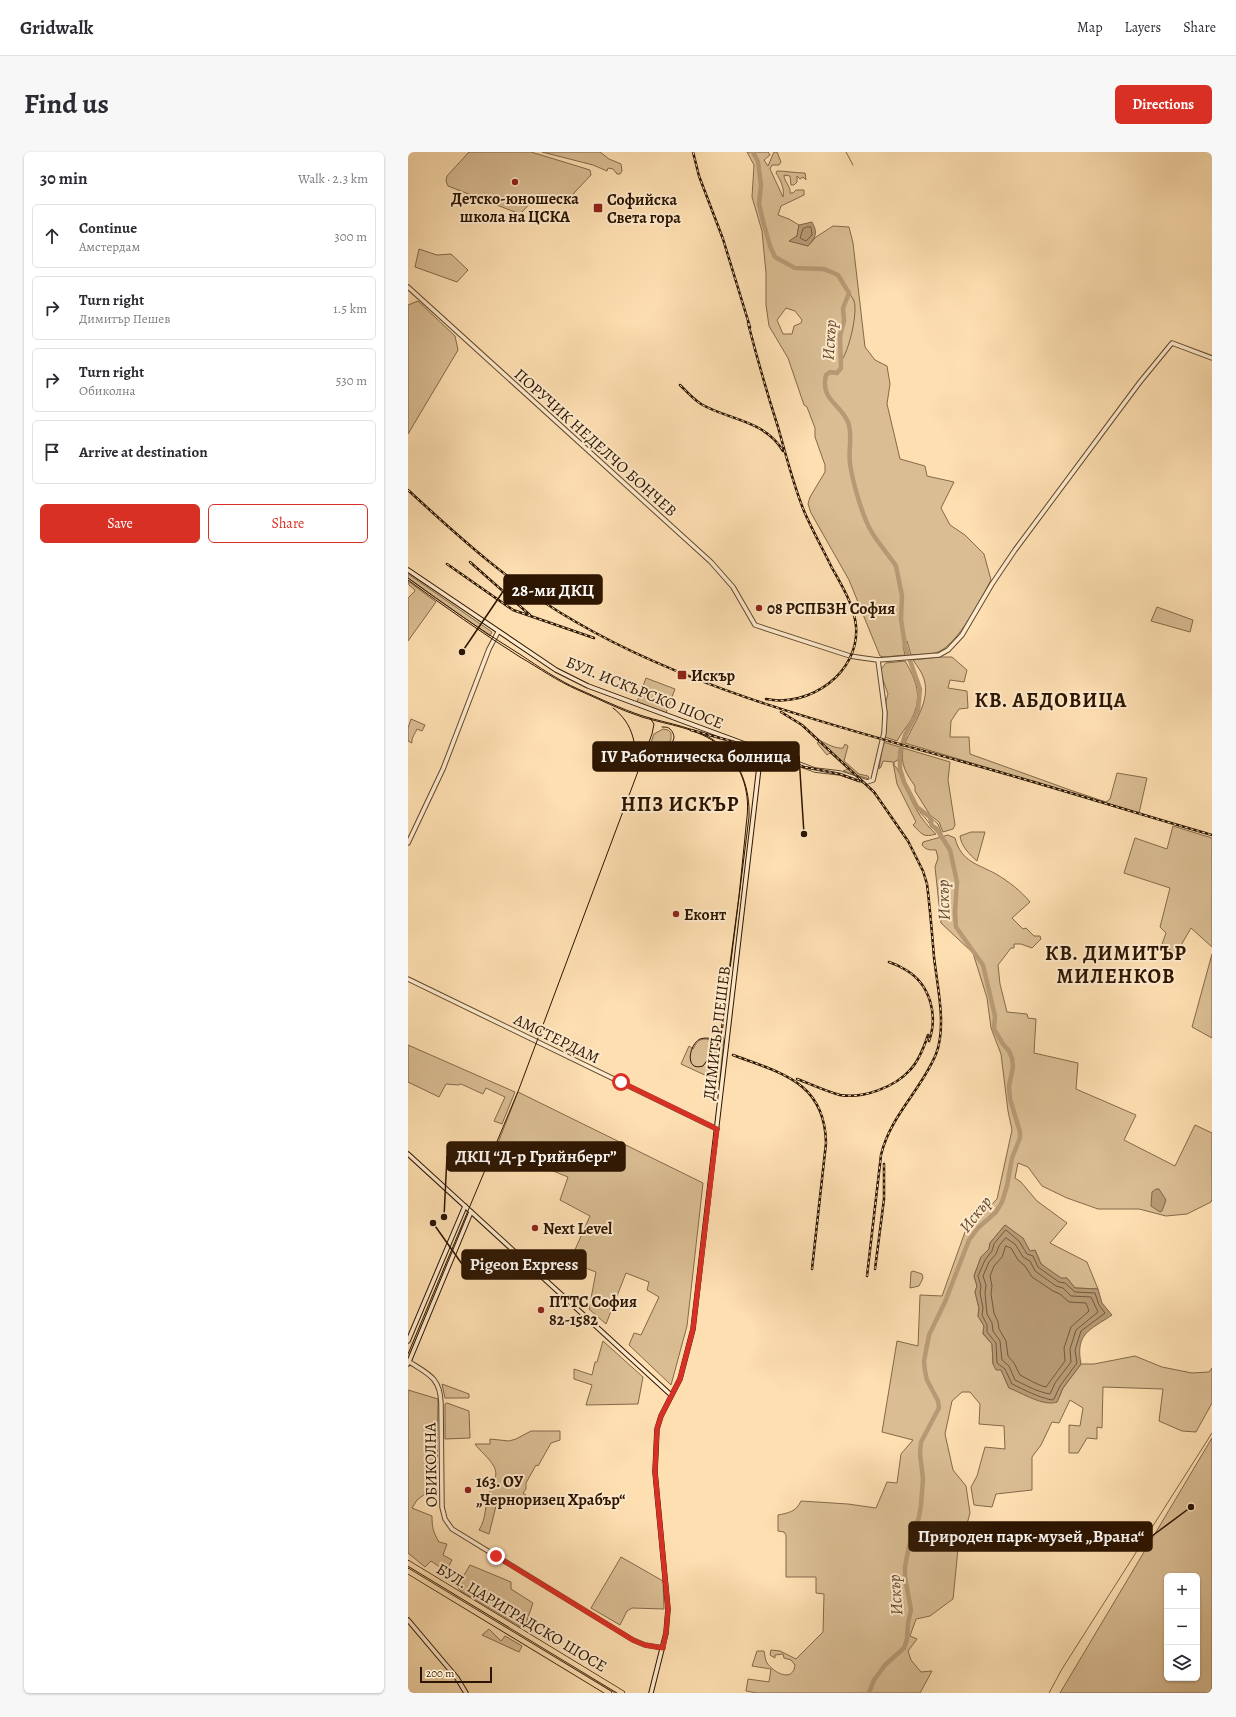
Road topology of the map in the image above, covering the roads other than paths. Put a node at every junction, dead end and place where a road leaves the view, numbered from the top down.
1 (408, 287) edge
2 (1212, 358) edge
3 (408, 570) edge
4 (498, 632) junction
5 (878, 660) junction
6 (761, 750) junction
7 (408, 843) edge
8 (408, 979) edge
9 (717, 1129) junction
10 (408, 1154) edge
11 (465, 1206) junction
12 (471, 1212) junction
13 (408, 1341) edge
14 (408, 1362) edge
15 (671, 1395) junction
16 (408, 1563) edge
17 (408, 1571) edge
18 (408, 1620) edge
19 (663, 1648) junction
20 (466, 1693) edge
21 (609, 1693) edge
22 (622, 1693) edge
23 (651, 1693) edge

1 - 5 street, ПОРУЧИК НЕДЕЛЧО БОНЧЕВ
2 - 5 street
3 - 4 street, БУЛ. ИСКЪРСКО ШОСЕ
4 - 6 street, БУЛ. ИСКЪРСКО ШОСЕ
4 - 7 street
5 - 6 street, БУЛ. ИСКЪРСКО ШОСЕ
6 - 9 street, ДИМИТЪР ПЕШЕВ
8 - 9 street, АМСТЕРДАМ
9 - 15 street, ДИМИТЪР ПЕШЕВ
10 - 11 street
11 - 12 street
11 - 13 street
12 - 14 street
12 - 15 street
14 - 19 street, ОБИКОЛНА
15 - 19 street, ДИМИТЪР ПЕШЕВ
16 - 22 highway, БУЛ. ЦАРИГРАДСКО ШОСЕ
17 - 21 highway, БУЛ. ЦАРИГРАДСКО ШОСЕ
18 - 20 street
19 - 23 street, ДИМИТЪР ПЕШЕВ

